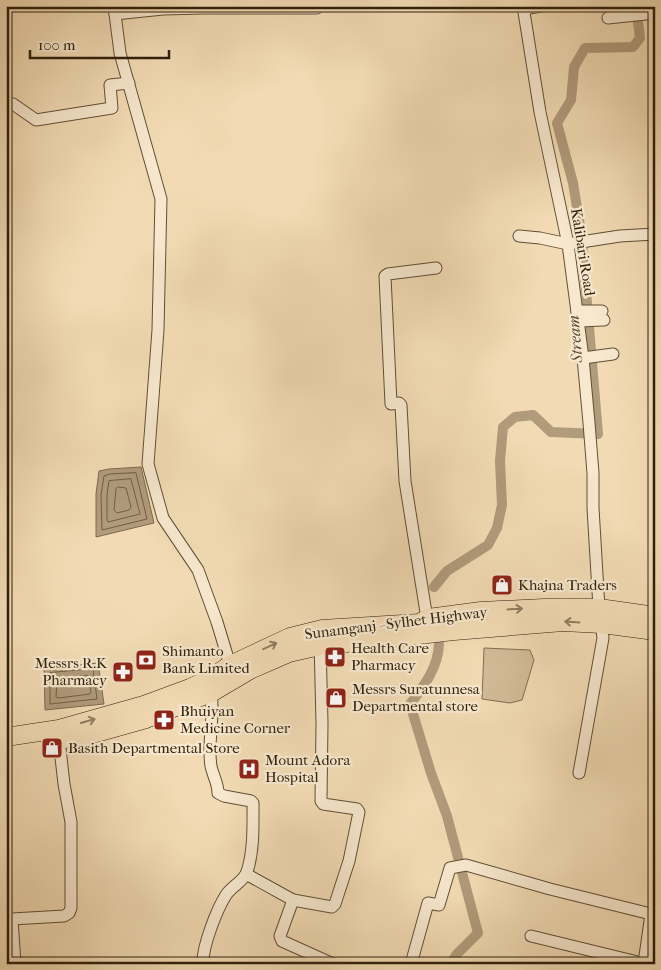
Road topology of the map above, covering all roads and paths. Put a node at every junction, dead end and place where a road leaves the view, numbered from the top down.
1 (541, 6) edge
2 (317, 8) dead end
3 (523, 8) edge
4 (115, 10) edge
5 (649, 14) edge
6 (608, 18) dead end
7 (129, 83) junction
8 (6, 103) edge
9 (655, 234) edge
10 (519, 236) dead end
11 (568, 244) junction
12 (436, 268) dead end
13 (578, 316) junction
14 (603, 316) dead end
15 (613, 354) dead end
16 (584, 358) junction
17 (601, 616) junction
18 (655, 616) edge
19 (429, 626) junction
20 (655, 631) edge
21 (321, 638) junction
22 (230, 666) junction
23 (211, 693) junction
24 (6, 737) edge
25 (59, 740) junction
26 (6, 749) edge
27 (579, 773) dead end
28 (246, 874) junction
29 (293, 900) junction
30 (653, 914) edge
31 (9, 919) edge
32 (531, 936) dead end
33 (15, 964) edge
34 (203, 964) edge
35 (333, 964) edge
36 (411, 964) edge
37 (645, 964) edge

1 - 3 street
2 - 4 street
3 - 11 street, Kalibari Road
4 - 7 street
5 - 6 street
7 - 8 street
7 - 22 street
9 - 11 street
10 - 11 street
11 - 13 street, Kalibari Road
12 - 19 street
13 - 14 street
13 - 16 street, Kalibari Road
15 - 16 street
16 - 17 street, Kalibari Road
17 - 18 main road, Sunamganj - Sylhet Highway
17 - 19 main road, Sunamganj - Sylhet Highway
17 - 20 main road, Sunamganj - Sylhet Highway
17 - 27 street, Kalibari Road
19 - 21 main road, Sunamganj - Sylhet Highway
22 -> 21 main road, Sunamganj - Sylhet Highway
21 - 23 main road, Sunamganj - Sylhet Highway
21 - 29 street
24 -> 22 main road, Sunamganj - Sylhet Highway
23 - 25 main road, Sunamganj - Sylhet Highway
23 - 28 street
25 - 26 main road, Sunamganj - Sylhet Highway
25 - 31 street
28 - 29 street
28 - 34 street
29 - 35 street
30 - 36 street
30 - 37 street
31 - 33 street
32 - 37 street

